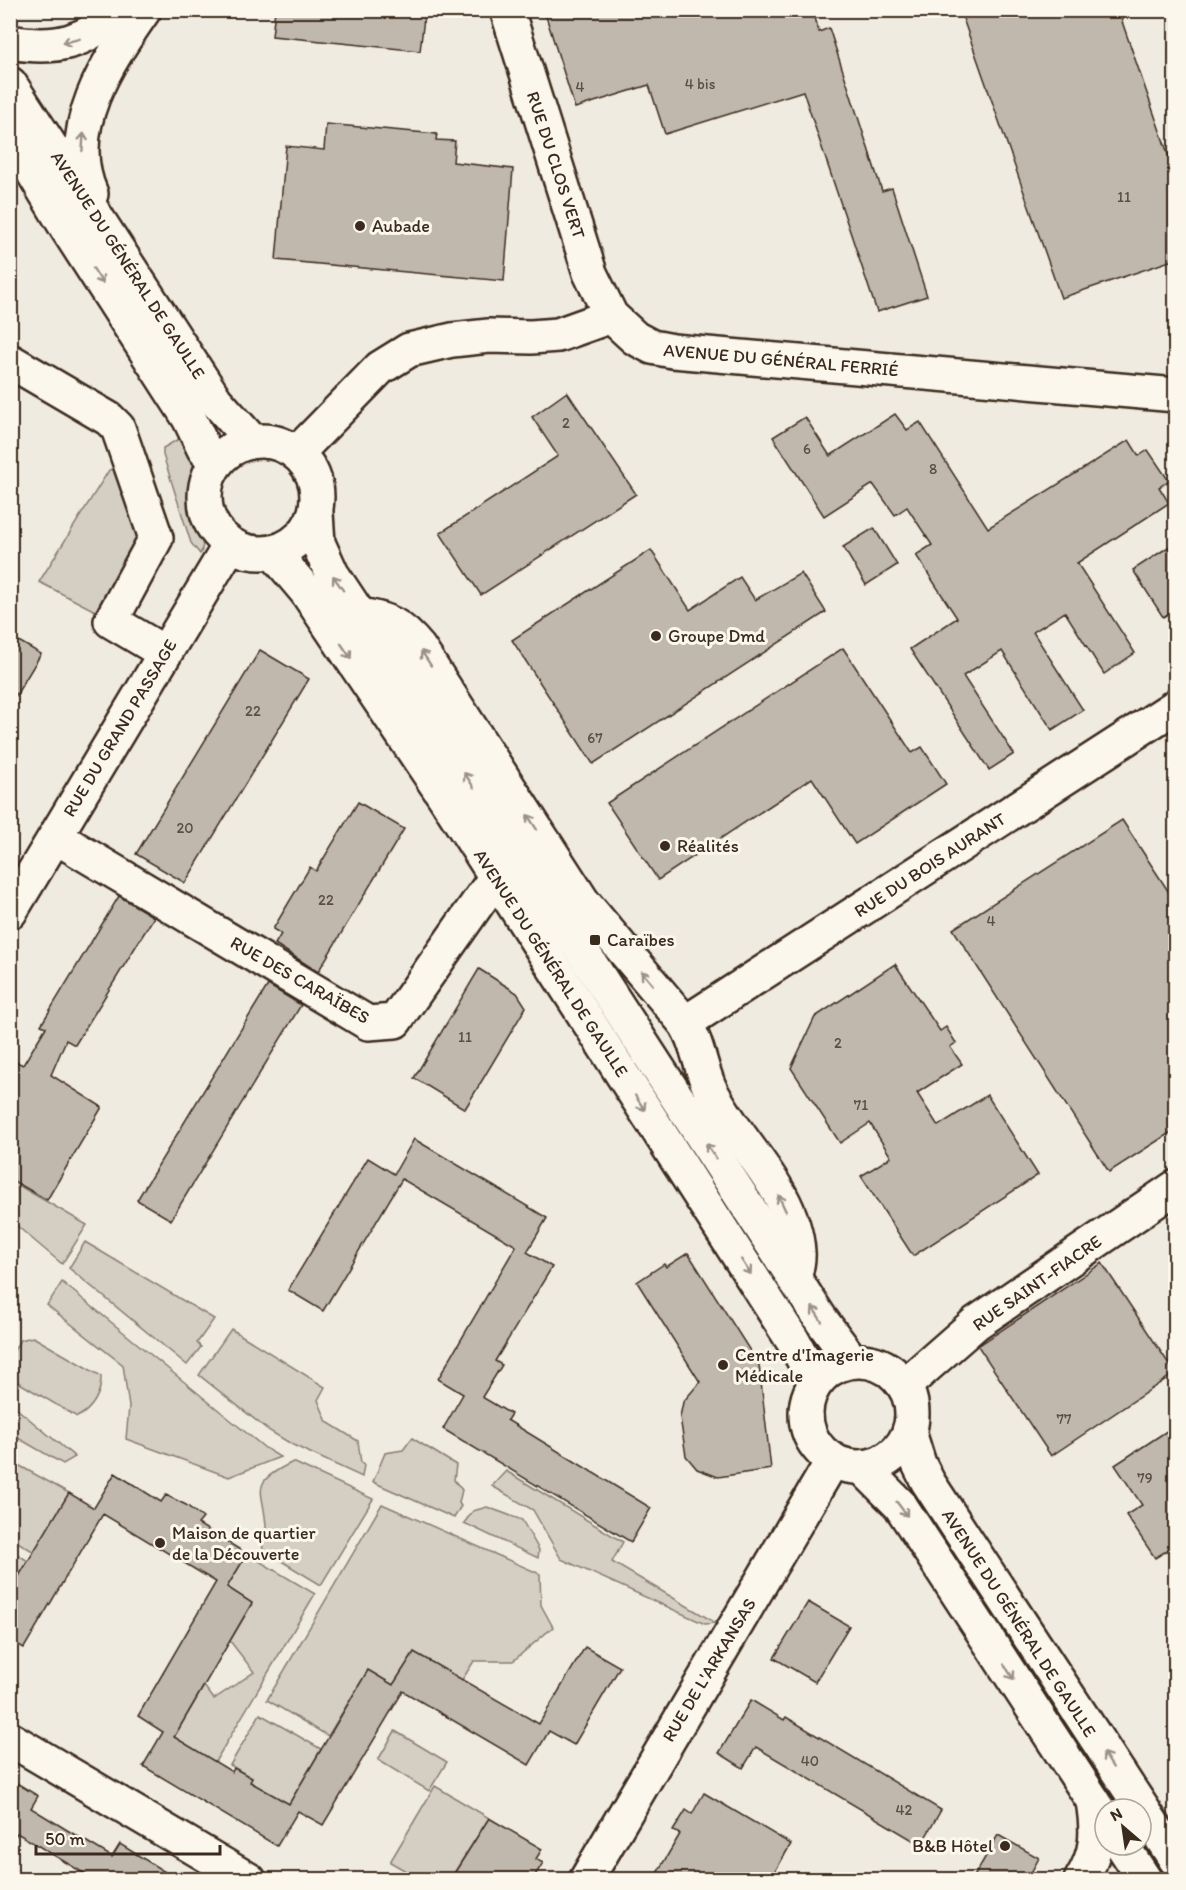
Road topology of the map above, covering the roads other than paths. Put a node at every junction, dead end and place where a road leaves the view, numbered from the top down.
1 (119, 10) edge
2 (144, 10) edge
3 (507, 10) edge
4 (10, 42) edge
5 (10, 84) edge
6 (10, 134) edge
7 (10, 150) edge
8 (66, 227) junction
9 (110, 237) junction
10 (611, 316) junction
11 (10, 361) edge
12 (1176, 395) edge
13 (252, 441) junction
14 (297, 453) junction
15 (216, 463) junction
16 (316, 513) junction
17 (230, 545) junction
18 (274, 553) junction
19 (360, 615) junction
20 (165, 653) junction
21 (1176, 706) edge
22 (56, 837) junction
23 (496, 877) junction
24 (12, 905) edge
25 (685, 1023) junction
26 (1176, 1187) edge
27 (794, 1279) junction
28 (852, 1361) junction
29 (816, 1382) junction
30 (904, 1386) junction
31 (909, 1432) junction
32 (848, 1463) junction
33 (10, 1739) edge
34 (1093, 1801) edge
35 (1176, 1860) edge
36 (1099, 1861) edge
37 (1142, 1876) edge
38 (249, 1880) edge
39 (586, 1880) edge

1 -> 4 street
9 -> 2 street
3 - 10 street, RUE DU CLOS VERT
5 - 9 street, AVENUE DU GÉNÉRAL DE GAULLE
6 - 8 street, AVENUE DU GÉNÉRAL DE GAULLE
7 - 8 street
8 -> 15 street, AVENUE DU GÉNÉRAL DE GAULLE
9 - 13 street, AVENUE DU GÉNÉRAL DE GAULLE
10 - 12 street, AVENUE DU GÉNÉRAL FERRIÉ
10 - 14 street
11 - 20 street
13 - 14 street
13 - 15 street
14 - 16 street
15 - 17 street
16 - 18 street
19 -> 16 street, AVENUE DU GÉNÉRAL DE GAULLE
17 - 18 street
17 - 20 street, RUE DU GRAND PASSAGE
18 -> 23 street, AVENUE DU GÉNÉRAL DE GAULLE
25 -> 19 street
27 -> 19 street, AVENUE DU GÉNÉRAL DE GAULLE
20 - 22 street, RUE DU GRAND PASSAGE
21 - 25 street, RUE DU BOIS AURANT
22 - 23 street, RUE DES CARAÏBES
22 - 24 street, RUE DU GRAND PASSAGE
23 -> 29 street, AVENUE DU GÉNÉRAL DE GAULLE
27 -> 25 street
26 - 30 street, RUE SAINT-FIACRE
28 -> 27 street, AVENUE DU GÉNÉRAL DE GAULLE
28 - 29 street
28 - 30 street
29 - 32 street
30 - 31 street
31 - 32 street
35 -> 31 street, AVENUE DU GÉNÉRAL DE GAULLE
32 -> 34 street, AVENUE DU GÉNÉRAL DE GAULLE
32 - 39 street, RUE DE L'ARKANSAS
33 - 38 street
36 - 37 street

